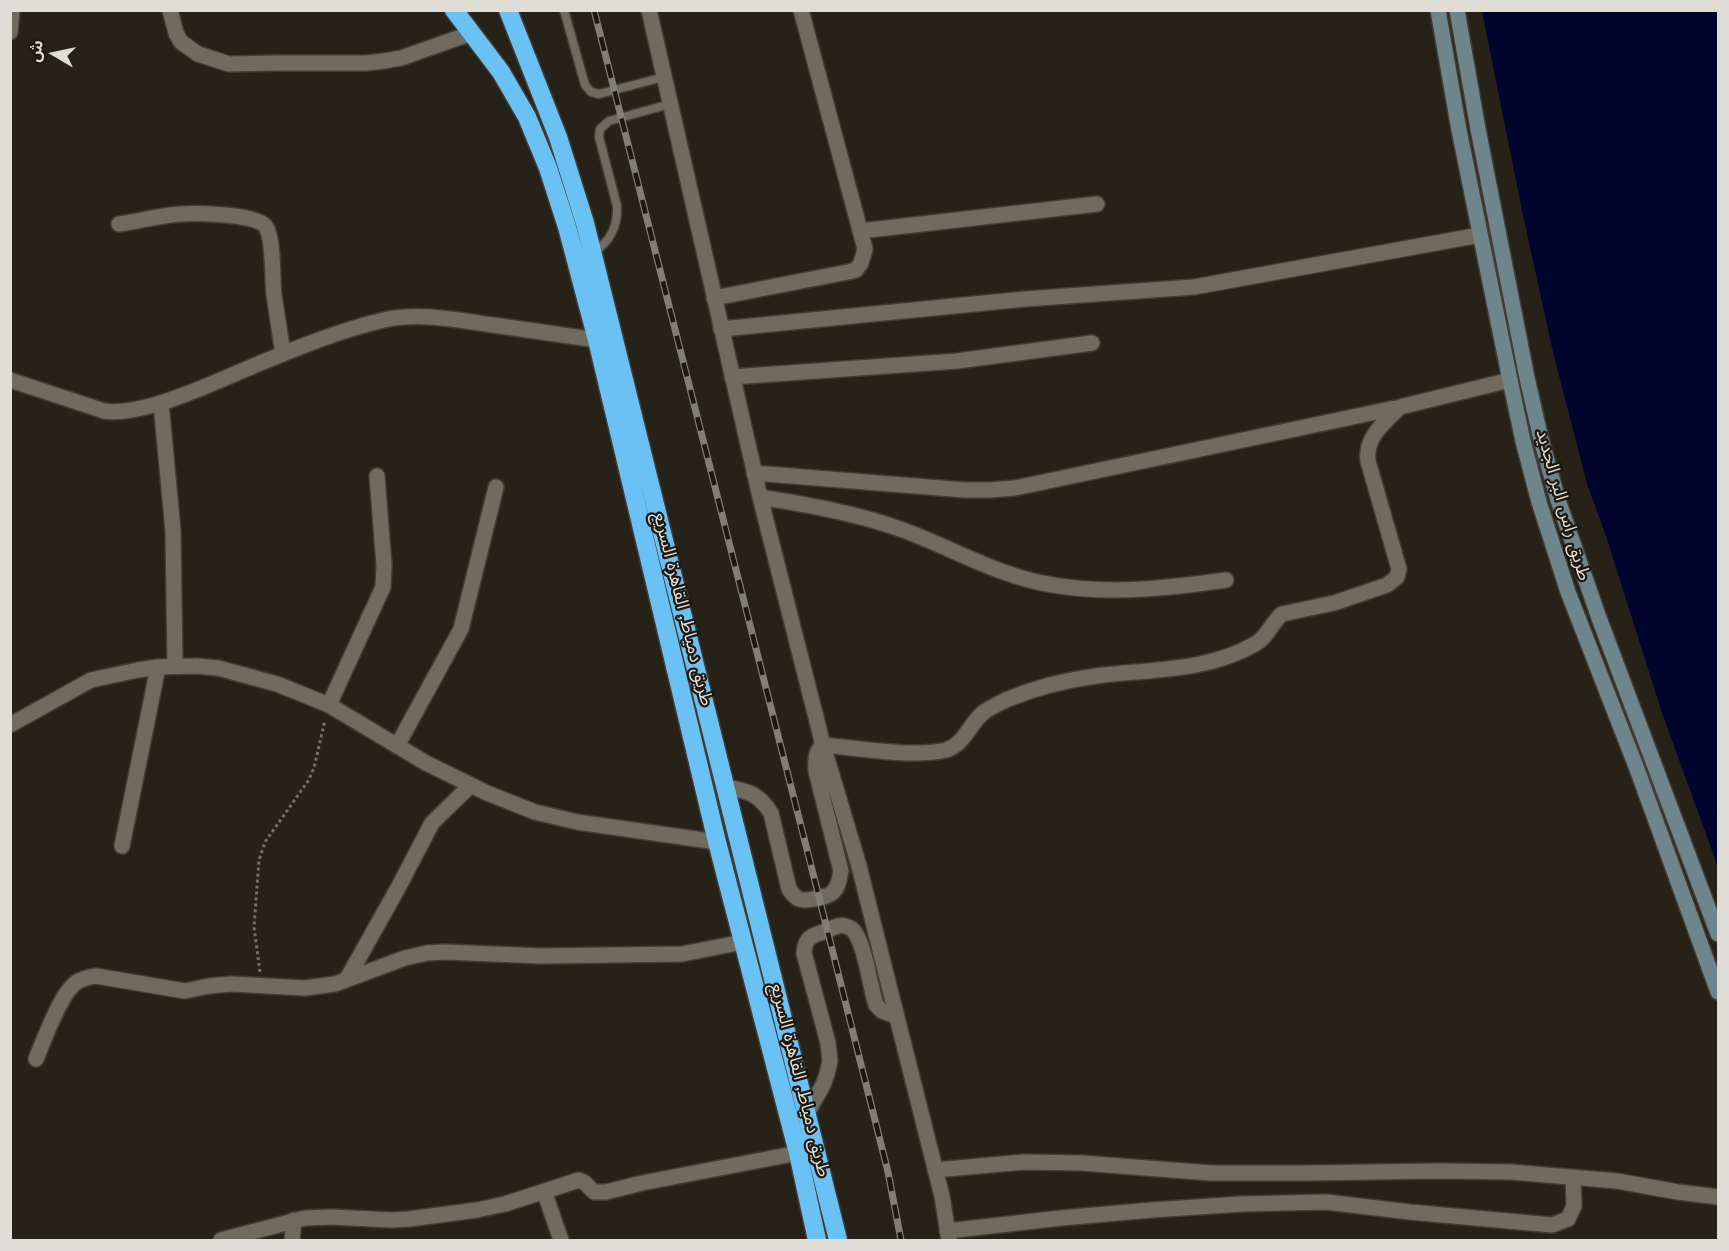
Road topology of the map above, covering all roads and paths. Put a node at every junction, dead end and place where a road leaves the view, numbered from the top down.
1 (12, 10) edge
2 (170, 10) edge
3 (454, 10) edge
4 (461, 10) edge
5 (508, 10) edge
6 (564, 10) edge
7 (649, 10) edge
8 (801, 10) edge
9 (1438, 10) edge
10 (1457, 10) edge
11 (10, 32) edge
12 (472, 33) junction
13 (664, 77) junction
14 (670, 104) junction
15 (1097, 204) dead end
16 (119, 224) dead end
17 (860, 231) junction
18 (1480, 235) junction
19 (593, 253) junction
20 (714, 298) junction
21 (721, 328) junction
22 (597, 340) junction
23 (1092, 343) dead end
24 (283, 354) junction
25 (732, 377) junction
26 (10, 380) edge
27 (1510, 380) junction
28 (161, 403) junction
29 (1400, 408) junction
30 (754, 472) junction
31 (377, 476) dead end
32 (496, 487) dead end
33 (760, 497) junction
34 (1226, 580) dead end
35 (175, 666) junction
36 (158, 667) junction
37 (329, 705) junction
38 (10, 725) edge
39 (823, 745) junction
40 (397, 746) junction
41 (471, 785) junction
42 (726, 788) junction
43 (717, 842) junction
44 (122, 846) dead end
45 (1719, 934) edge
46 (743, 942) junction
47 (348, 979) junction
48 (261, 986) junction
49 (1719, 992) edge
50 (896, 1016) junction
51 (36, 1059) dead end
52 (807, 1113) junction
53 (798, 1153) junction
54 (936, 1170) junction
55 (1574, 1177) junction
56 (544, 1191) junction
57 (1719, 1197) edge
58 (294, 1220) junction
59 (948, 1236) edge
60 (222, 1240) edge
61 (292, 1240) edge
62 (561, 1240) edge
63 (817, 1240) edge
64 (838, 1240) edge

1 - 11 street
2 - 12 street
3 - 12 highway, طريق دمياط, القاهرة السريع
4 - 12 highway
5 - 19 highway, طريق دمياط, القاهرة السريع
6 - 13 lane
7 - 13 street
8 - 17 street
9 - 18 main road, طريق راس البر الجديد
10 - 45 main road, طريق راس البر الجديد
12 - 22 highway, طريق دمياط, القاهرة السريع
13 - 14 street
14 - 19 lane
14 - 20 street
15 - 17 street
16 - 24 street
17 - 20 street
18 - 21 street
18 - 27 main road, طريق راس البر الجديد
19 - 42 highway, طريق دمياط, القاهرة السريع
20 - 21 street
21 - 25 street
22 - 24 street
22 - 43 highway, طريق دمياط, القاهرة السريع
23 - 25 street
24 - 28 street
25 - 30 street
26 - 28 street
27 - 29 street
27 - 49 main road, طريق راس البر الجديد
28 - 35 street
29 - 30 street
29 - 39 street
30 - 33 street
31 - 37 street
32 - 40 street
33 - 34 street
33 - 39 street
35 - 36 street
35 - 37 street
36 - 38 street
36 - 44 street
37 - 40 street
37 - 48 path
39 - 42 street
39 - 50 street
40 - 41 street
41 - 43 street
41 - 47 street
42 - 52 highway, طريق دمياط, القاهرة السريع
43 - 46 highway, طريق دمياط, القاهرة السريع
46 - 47 street
46 - 53 highway, طريق دمياط, القاهرة السريع
47 - 48 street
48 - 51 street
50 - 52 street
50 - 54 street
52 - 64 highway, طريق دمياط, القاهرة السريع
53 - 56 street
53 - 63 highway, طريق دمياط, القاهرة السريع
54 - 55 street
54 - 59 street
55 - 57 street
55 - 59 street
56 - 58 street
56 - 62 street
58 - 60 street
58 - 61 street

